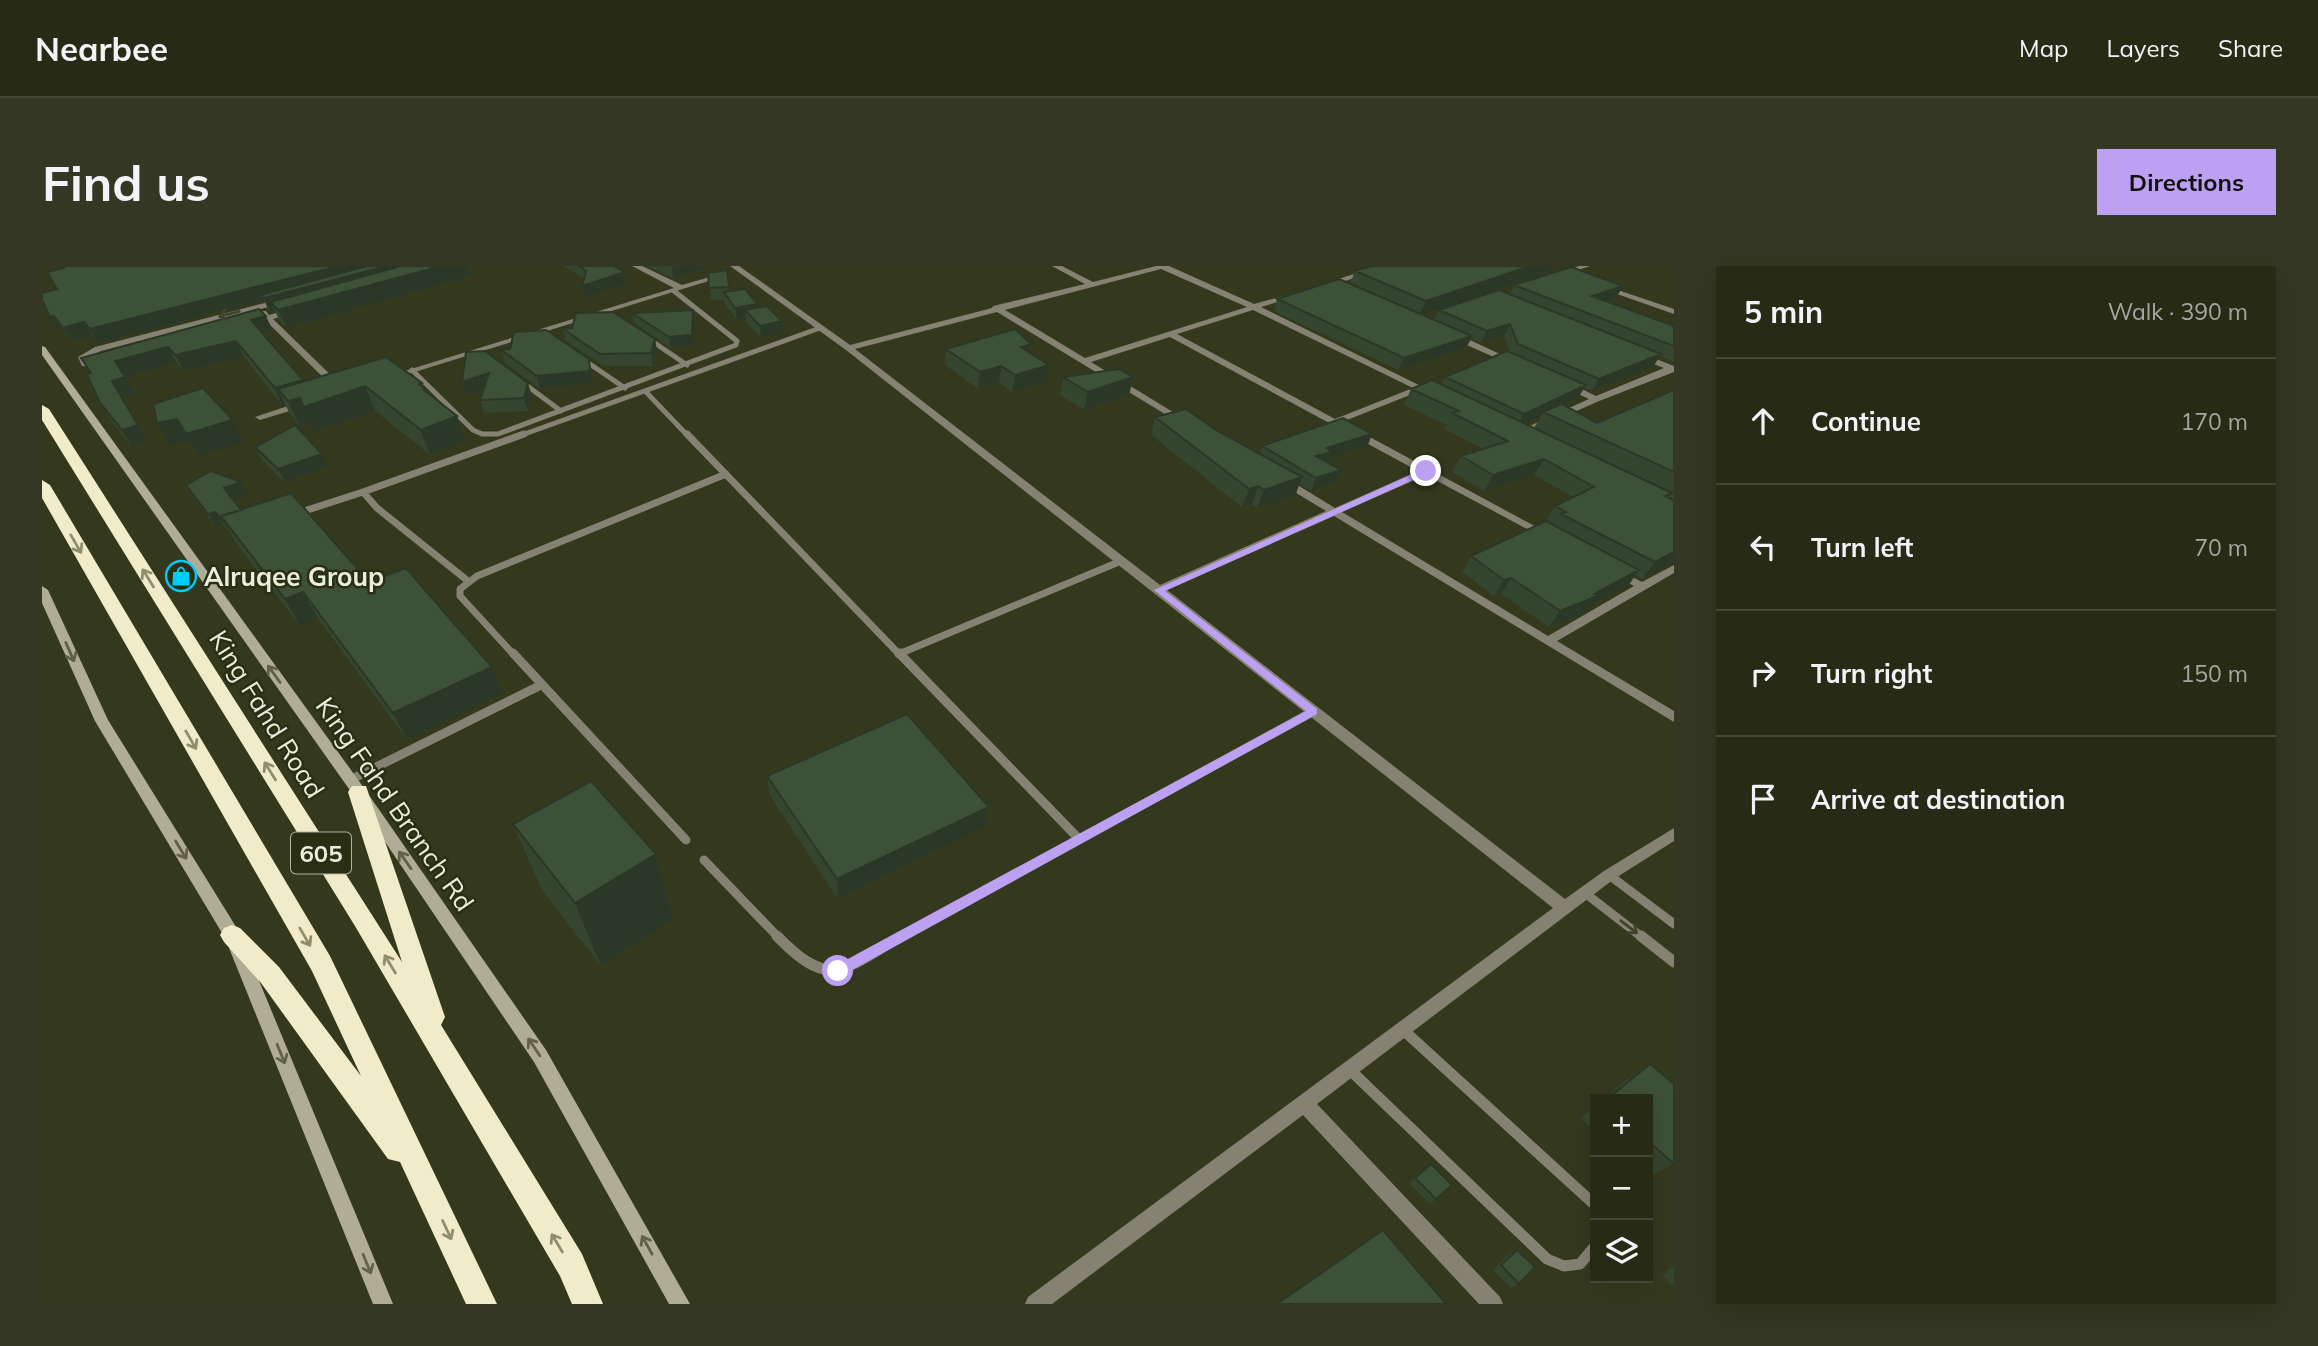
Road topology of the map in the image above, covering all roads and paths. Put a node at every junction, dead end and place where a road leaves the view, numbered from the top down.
1 (636, 266) edge
2 (1056, 266) edge
3 (1387, 266) edge
4 (1586, 266) edge
5 (1163, 267) edge
6 (737, 268) edge
7 (1555, 273) edge
8 (1566, 273) junction
9 (1578, 277) edge
10 (1590, 282) edge
11 (1330, 283) junction
12 (1094, 286) junction
13 (1317, 287) edge
14 (1343, 289) edge
15 (678, 290) junction
16 (1305, 291) edge
17 (296, 297) edge
18 (257, 307) junction
19 (307, 307) edge
20 (1254, 307) junction
21 (996, 308) junction
22 (606, 311) junction
23 (1674, 312) edge
24 (267, 318) junction
25 (618, 319) edge
26 (241, 325) edge
27 (820, 328) junction
28 (542, 331) junction
29 (1445, 332) edge
30 (641, 334) edge
31 (1171, 334) junction
32 (552, 338) edge
33 (849, 348) junction
34 (42, 349) edge
35 (479, 350) junction
36 (573, 352) edge
37 (1633, 353) edge
38 (489, 358) edge
39 (1084, 361) junction
40 (108, 363) edge
41 (687, 365) junction
42 (1521, 365) edge
43 (1672, 369) edge
44 (412, 370) junction
45 (377, 381) edge
46 (520, 381) edge
47 (1558, 382) edge
48 (625, 387) junction
49 (1421, 388) junction
50 (646, 392) junction
51 (331, 395) edge
52 (1596, 398) junction
53 (319, 399) edge
54 (1445, 399) edge
55 (42, 410) edge
56 (561, 411) junction
57 (260, 417) dead end
58 (1335, 422) junction
59 (1192, 426) edge
60 (1504, 428) edge
61 (1516, 434) junction
62 (1528, 440) edge
63 (1426, 471) junction
64 (726, 474) junction
65 (1276, 477) edge
66 (42, 485) edge
67 (363, 492) junction
68 (1335, 513) junction
69 (284, 519) edge
70 (1558, 541) edge
71 (1121, 561) junction
72 (1606, 567) edge
73 (1674, 568) edge
74 (468, 581) junction
75 (1642, 586) junction
76 (42, 590) edge
77 (1158, 590) junction
78 (1548, 641) junction
79 (899, 653) junction
80 (541, 685) junction
81 (1314, 711) junction
82 (1674, 717) edge
83 (354, 786) junction
84 (1674, 834) edge
85 (1079, 839) junction
86 (686, 840) dead end
87 (704, 860) dead end
88 (1609, 875) junction
89 (1585, 893) junction
90 (1565, 908) junction
91 (1674, 924) edge
92 (232, 935) junction
93 (1674, 962) edge
94 (1401, 1028) junction
95 (445, 1056) junction
96 (1348, 1068) junction
97 (1303, 1102) junction
98 (428, 1190) junction
99 (1590, 1200) edge
100 (1590, 1252) edge
101 (383, 1304) edge
102 (482, 1304) edge
103 (588, 1304) edge
104 (680, 1304) edge
105 (1035, 1304) edge
106 (1493, 1304) edge

1 - 15 street
2 - 12 street
3 - 11 street
4 - 8 street
5 - 12 street
5 - 20 street
6 - 15 street
6 - 27 street
7 - 8 street
8 - 9 street
10 - 23 street
11 - 13 street
11 - 14 street
12 - 21 street
15 - 22 street
15 - 41 lane
16 - 20 street
17 - 18 street
18 - 24 street
18 -> 40 street
19 - 24 street
20 - 31 street
20 - 49 street
21 - 33 street
21 - 39 street
22 - 25 lane
22 - 28 street
24 - 26 street
24 - 51 street
27 - 33 street
27 - 50 lane
28 - 32 lane
28 - 35 street
29 - 42 street
30 - 41 lane
31 - 39 street
31 - 58 street
33 - 71 street
83 -> 34 main road, King Fahd Branch Rd
35 - 38 lane
35 - 44 street
36 - 48 lane
37 - 43 street
39 - 59 street
41 - 48 lane
43 - 52 street
44 - 45 street
44 - 56 lane
46 - 56 lane
47 - 52 street
48 - 56 lane
49 - 54 street
49 - 58 street
50 - 64 lane
50 - 67 lane
52 - 61 street
53 - 57 street
95 -> 55 highway, King Fahd Road / 605
58 - 63 street
60 - 61 street
61 - 62 street
63 - 68 street
63 - 70 street
64 - 74 lane
64 - 79 lane
65 - 68 street
66 -> 98 highway, 605
67 - 69 lane
67 - 74 lane
68 - 77 street
68 - 78 street
71 - 77 street
71 - 79 lane
72 - 75 street
73 - 75 street
74 - 80 lane
75 - 78 street
76 -> 92 main road
77 - 81 street
78 - 82 street
79 - 85 lane
80 - 83 lane
80 - 86 lane
81 - 85 lane
81 - 90 street
83 - 95 highway
104 -> 83 main road, King Fahd Branch Rd
84 - 88 street
85 - 87 lane
88 - 89 street
88 - 91 lane
89 - 90 street
89 -> 93 lane
90 - 94 street
92 - 98 highway
92 -> 101 main road
94 - 96 street
94 - 99 lane
103 -> 95 highway, King Fahd Road / 605
96 - 97 street
96 - 100 lane
97 - 105 street
97 - 106 street
98 -> 102 highway, 605

